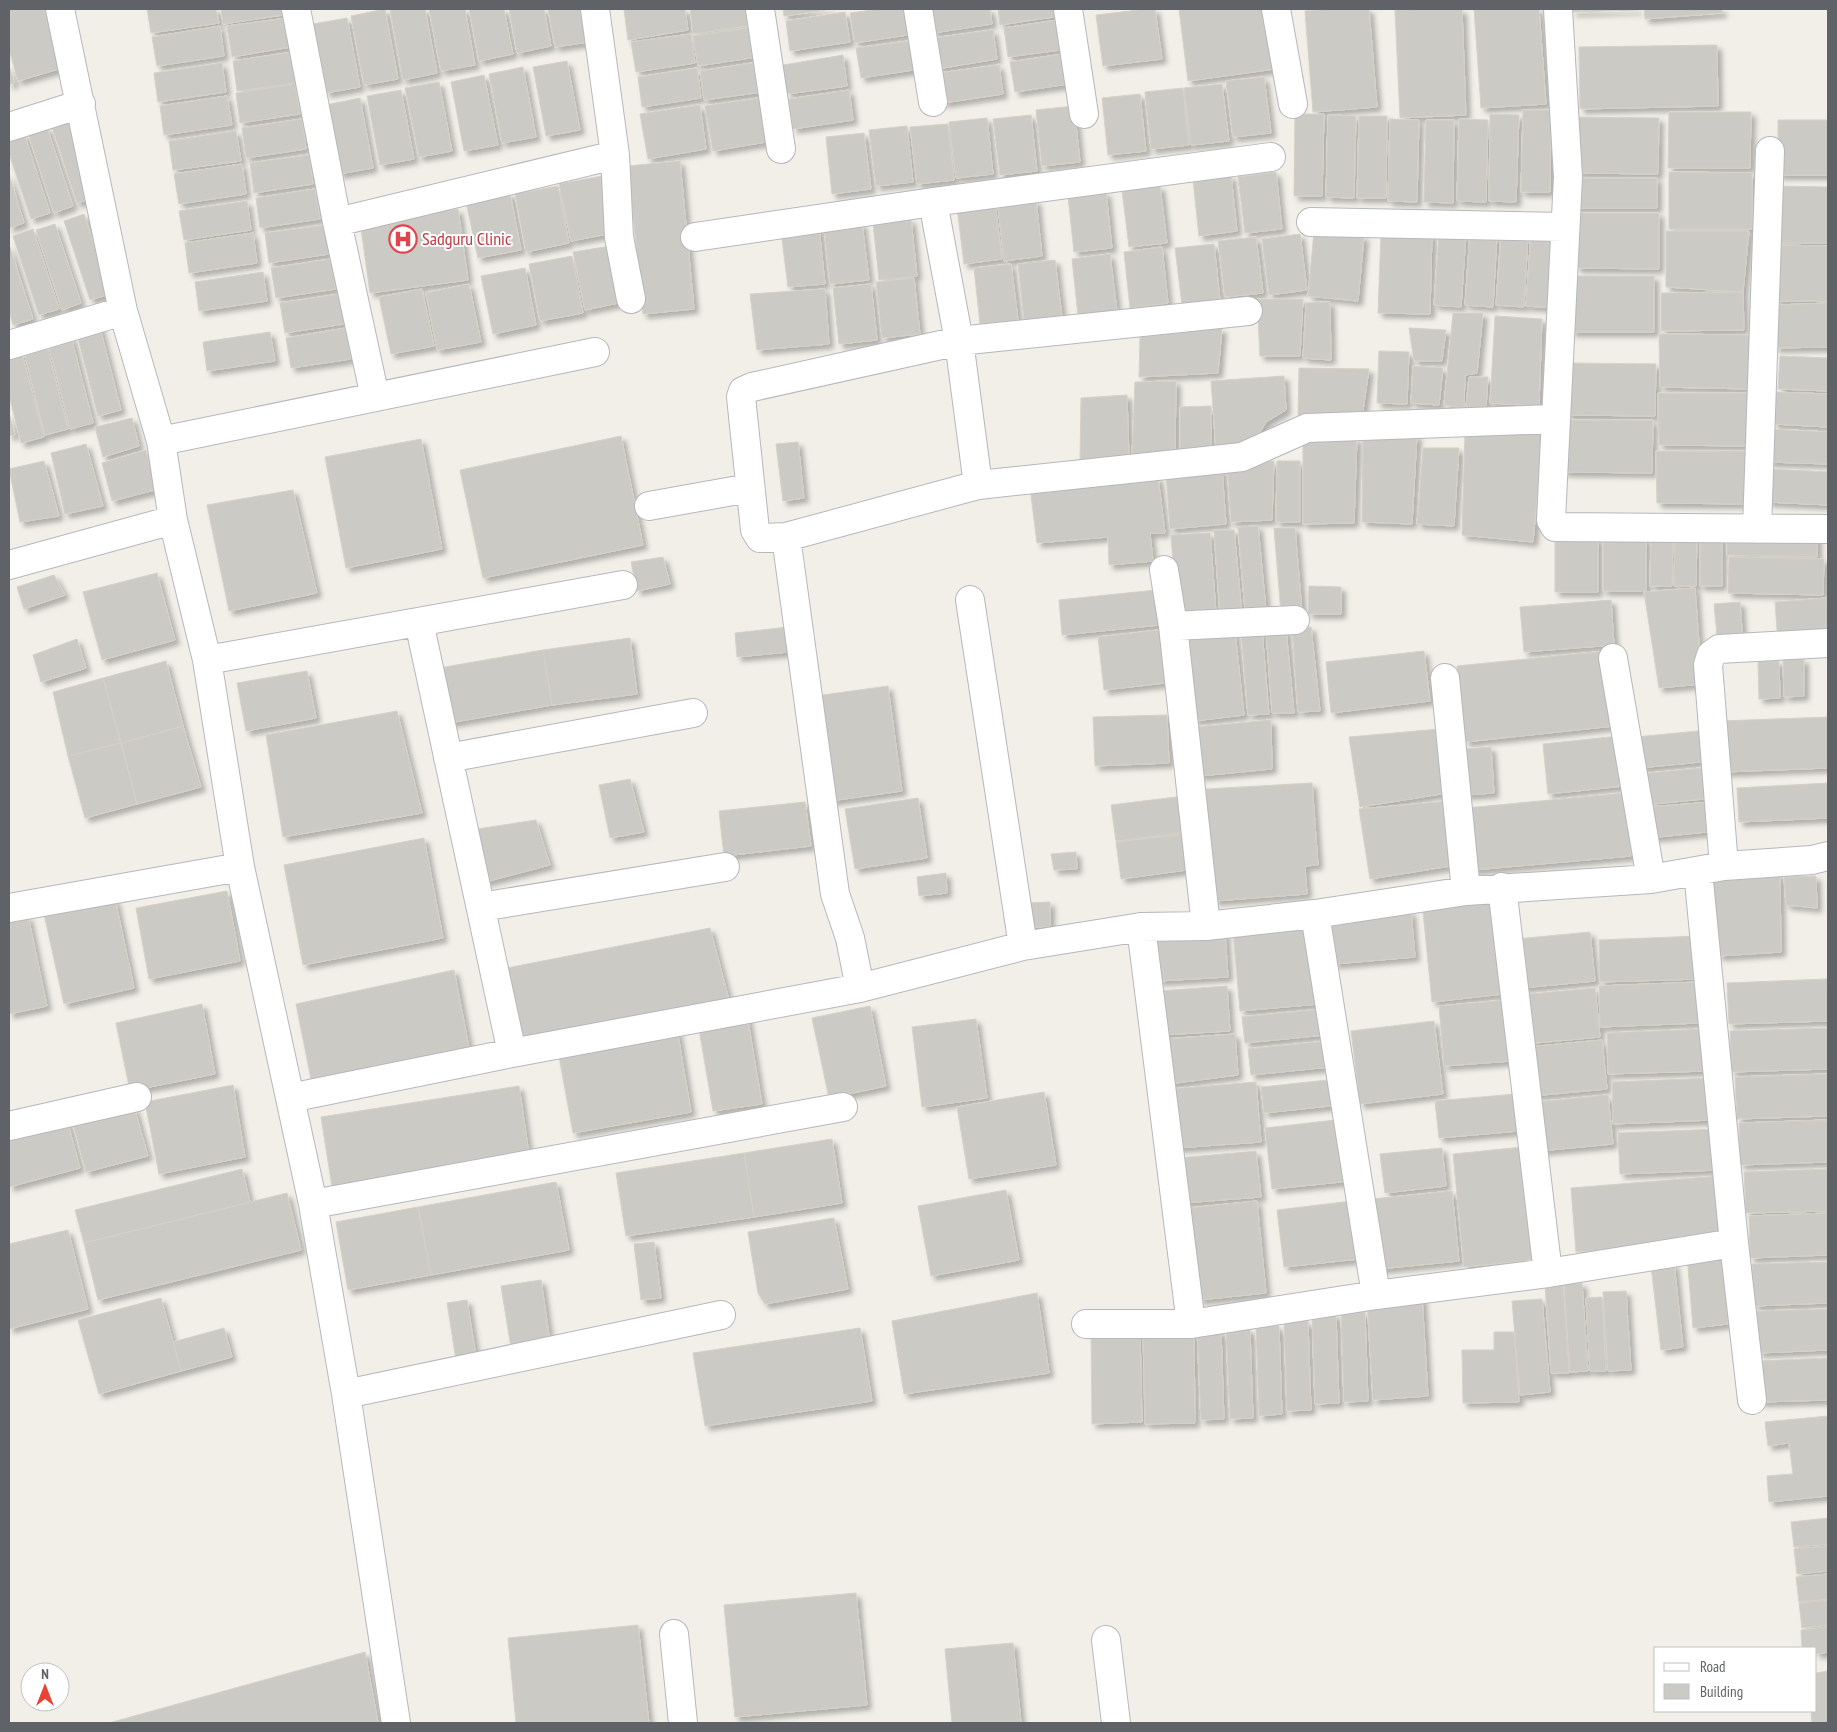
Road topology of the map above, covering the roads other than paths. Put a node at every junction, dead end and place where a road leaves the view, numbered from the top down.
1 (60, 9) edge
2 (595, 9) edge
3 (760, 9) edge
4 (918, 9) edge
5 (1068, 9) edge
6 (1276, 9) edge
7 (1558, 9) edge
8 (301, 10) edge
9 (933, 102) dead end
10 (81, 104) junction
11 (1293, 104) dead end
12 (1084, 114) dead end
13 (9, 127) edge
14 (781, 149) dead end
15 (1770, 151) dead end
16 (615, 155) junction
17 (1271, 157) dead end
18 (933, 202) junction
19 (337, 222) junction
20 (1312, 222) dead end
21 (1564, 227) junction
22 (695, 237) dead end
23 (631, 299) dead end
24 (123, 311) junction
25 (1248, 311) dead end
26 (959, 341) junction
27 (9, 345) edge
28 (595, 352) dead end
29 (375, 397) junction
30 (1555, 419) junction
31 (161, 441) junction
32 (978, 484) junction
33 (750, 485) junction
34 (649, 506) dead end
35 (173, 520) junction
36 (1757, 529) junction
37 (1828, 529) edge
38 (786, 537) junction
39 (9, 565) edge
40 (1164, 570) dead end
41 (623, 585) dead end
42 (970, 600) dead end
43 (1295, 620) dead end
44 (419, 622) junction
45 (1173, 626) junction
46 (1828, 643) edge
47 (1613, 658) dead end
48 (207, 660) junction
49 (1445, 678) dead end
50 (693, 713) dead end
51 (448, 758) junction
52 (1828, 856) edge
53 (240, 867) junction
54 (725, 867) dead end
55 (1711, 868) junction
56 (1651, 879) junction
57 (1502, 887) junction
58 (1466, 891) junction
59 (481, 907) junction
60 (9, 908) edge
61 (1315, 914) junction
62 (1206, 926) junction
63 (1141, 927) junction
64 (1023, 946) junction
65 (860, 988) junction
66 (512, 1053) junction
67 (137, 1097) dead end
68 (290, 1098) junction
69 (843, 1107) dead end
70 (9, 1126) edge
71 (313, 1204) junction
72 (1734, 1243) junction
73 (1548, 1274) junction
74 (1376, 1295) junction
75 (721, 1315) dead end
76 (1086, 1324) dead end
77 (1191, 1324) junction
78 (346, 1394) junction
79 (1752, 1400) dead end
80 (674, 1634) dead end
81 (1106, 1640) dead end
82 (396, 1723) edge
83 (683, 1723) edge
84 (1116, 1723) edge

1 - 10 street
2 - 16 street
3 - 14 street
4 - 9 street
5 - 12 street
6 - 11 street
7 - 21 street
8 - 19 street
10 - 13 street
10 - 24 street
15 - 36 street
16 - 19 street
16 - 23 street
17 - 18 street
18 - 22 street
18 - 26 street
19 - 29 street
20 - 21 street
21 - 30 street
24 - 27 street
24 - 31 street
25 - 26 street
26 - 32 street
26 - 33 street
28 - 29 street
29 - 31 street
30 - 32 street
30 - 36 street
31 - 35 street
32 - 38 street
33 - 34 street
33 - 38 street
35 - 39 street
35 - 48 street
36 - 37 street
38 - 65 street
40 - 45 street
41 - 44 street
42 - 64 street
43 - 45 street
44 - 48 street
44 - 51 street
45 - 62 street
46 - 55 street
47 - 56 street
48 - 53 street
49 - 58 street
50 - 51 street
51 - 59 street
52 - 55 street
53 - 60 street
53 - 68 street
54 - 59 street
55 - 56 street
55 - 72 street
56 - 57 street
57 - 58 street
57 - 73 street
58 - 61 street
59 - 66 street
61 - 62 street
61 - 74 street
62 - 63 street
63 - 64 street
63 - 77 street
64 - 65 street
65 - 66 street
66 - 68 street
67 - 70 street
68 - 71 street
69 - 71 street
71 - 78 street
72 - 73 street
72 - 79 street
73 - 74 street
74 - 77 street
75 - 78 street
76 - 77 street
78 - 82 street
80 - 83 street
81 - 84 street

